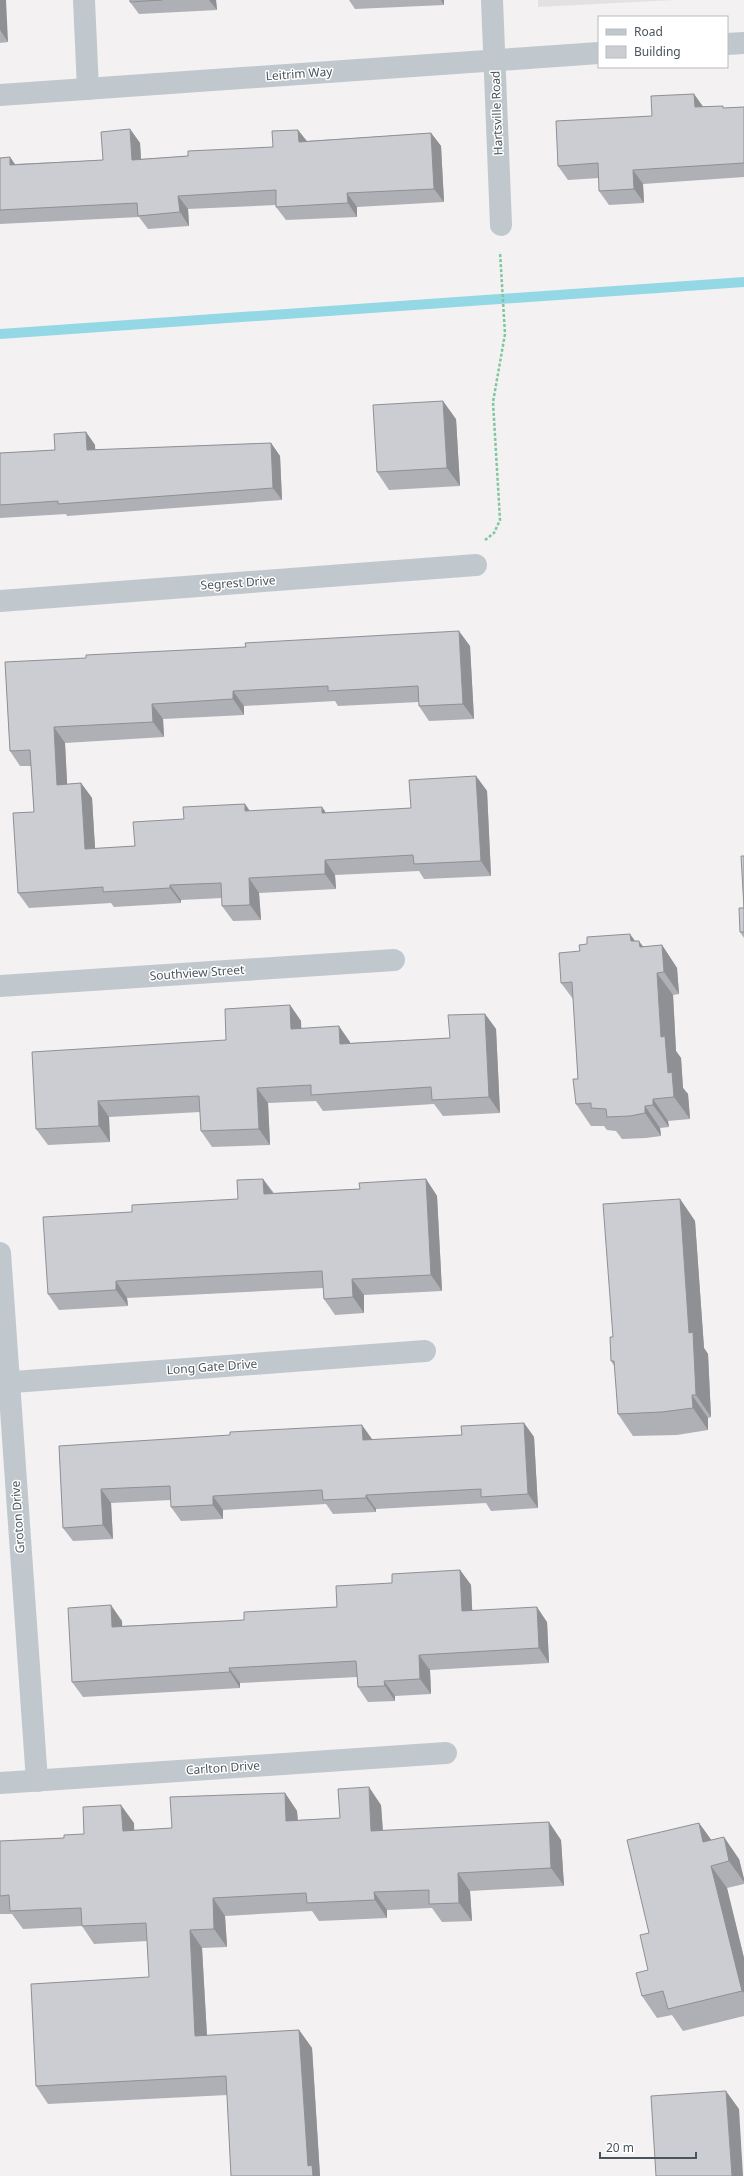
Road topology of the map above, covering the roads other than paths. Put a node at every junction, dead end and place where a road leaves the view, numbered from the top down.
1 (84, 0) edge
2 (492, 0) edge
3 (744, 43) edge
4 (728, 44) edge
5 (598, 53) edge
6 (495, 61) junction
7 (88, 89) junction
8 (0, 95) edge
9 (501, 225) dead end
10 (476, 565) road end
11 (0, 601) edge
12 (394, 960) dead end
13 (0, 986) edge
14 (0, 1253) edge
15 (425, 1351) dead end
16 (5, 1383) edge
17 (446, 1753) dead end
18 (37, 1781) junction
19 (0, 1783) edge

1 - 7 street
2 - 6 street, Hartsville Road
3 - 4 street
5 - 6 street, Leitrim Way
6 - 7 street, Leitrim Way
6 - 9 street, Hartsville Road
7 - 8 street, Leitrim Way
10 - 11 street, Segrest Drive
12 - 13 street, Southview Street
14 - 16 street, Groton Drive
15 - 16 street, Long Gate Drive
16 - 18 street, Groton Drive
17 - 18 street, Carlton Drive
18 - 19 street, Carlton Drive

